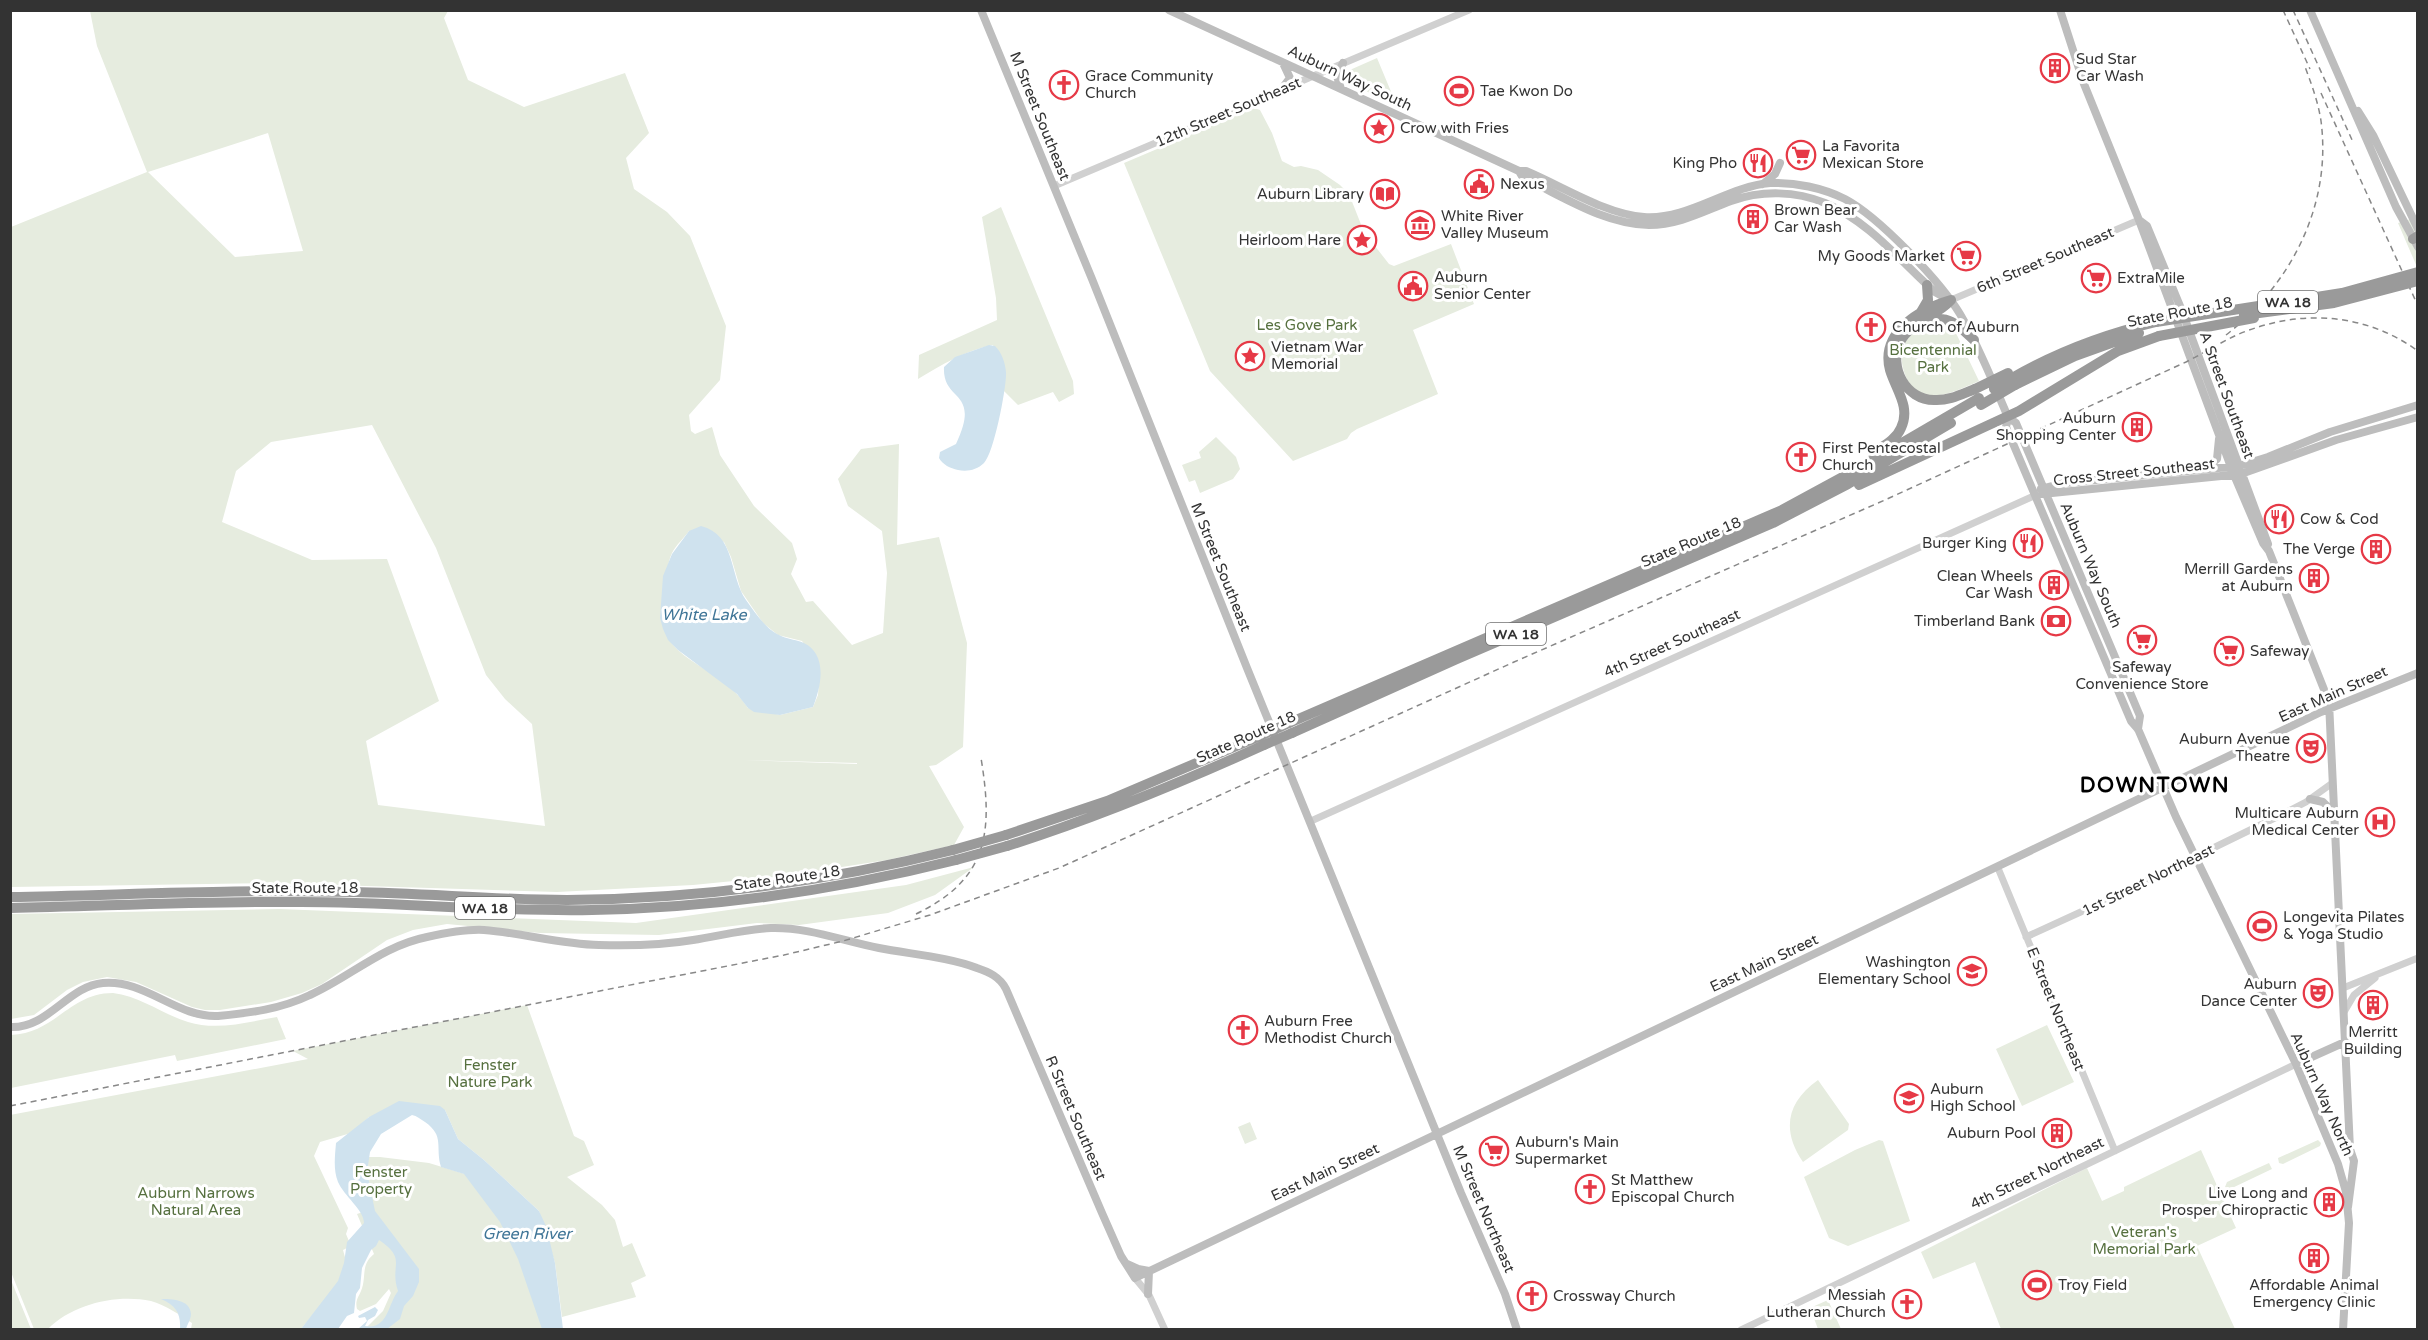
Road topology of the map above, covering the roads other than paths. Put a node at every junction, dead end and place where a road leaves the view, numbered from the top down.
1 (981, 10) edge
2 (1169, 10) edge
3 (1469, 10) edge
4 (2060, 10) edge
5 (2310, 10) edge
6 (1283, 63) junction
7 (1343, 63) junction
8 (1313, 76) junction
9 (1341, 89) junction
10 (1281, 90) junction
11 (1780, 163) dead end
12 (1761, 184) junction
13 (1054, 186) junction
14 (1742, 189) junction
15 (1783, 194) junction
16 (1832, 194) junction
17 (1631, 220) junction
18 (2139, 220) junction
19 (2416, 238) edge
20 (2418, 272) edge
21 (2418, 281) edge
22 (1927, 285) junction
23 (1951, 300) junction
24 (1921, 312) junction
25 (1917, 324) junction
26 (2158, 329) junction
27 (1974, 340) junction
28 (2012, 378) junction
29 (1978, 397) junction
30 (2418, 406) edge
31 (2418, 414) edge
32 (2008, 417) junction
33 (2377, 422) junction
34 (2218, 431) junction
35 (2236, 470) junction
36 (2196, 471) junction
37 (2045, 491) junction
38 (2036, 495) junction
39 (1809, 505) junction
40 (1782, 510) junction
41 (1771, 519) junction
42 (2418, 673) edge
43 (2329, 708) junction
44 (2138, 729) junction
45 (2331, 784) junction
46 (2162, 787) junction
47 (2310, 799) junction
48 (2333, 812) junction
49 (1311, 821) junction
50 (954, 855) junction
51 (2195, 857) junction
52 (1998, 868) junction
53 (10, 897) edge
54 (10, 908) edge
55 (2026, 937) junction
56 (2418, 958) edge
57 (2384, 972) junction
58 (2343, 988) junction
59 (2344, 1012) junction
60 (10, 1027) edge
61 (2345, 1042) junction
62 (2296, 1064) junction
63 (1438, 1133) junction
64 (2115, 1151) junction
65 (2348, 1207) junction
66 (1125, 1262) junction
67 (1149, 1271) junction
68 (1135, 1278) junction
69 (1148, 1294) junction
70 (1165, 1329) edge
71 (1517, 1329) edge
72 (1741, 1329) edge
73 (2343, 1329) edge

1 - 13 main road, M Street Southeast
2 - 6 main road, Auburn Way South
3 - 7 street, 12th Street Southeast
4 - 18 main road, A Street Southeast
5 - 19 main road
6 - 8 main road, Auburn Way South
6 - 10 main road
7 - 8 street, 12th Street Southeast
7 - 9 main road
8 - 9 main road, Auburn Way South
8 - 10 street, 12th Street Southeast
9 - 17 main road, Auburn Way South
10 - 13 street, 12th Street Southeast
11 - 12 main road
12 - 14 main road, Auburn Way South
12 - 16 main road, Auburn Way South
13 - 49 main road, M Street Southeast
14 - 15 main road
14 - 17 main road, Auburn Way South
15 - 16 main road
15 - 17 main road, Auburn Way South
15 - 22 main road, Auburn Way South
16 - 23 main road, Auburn Way South
18 - 23 street, 6th Street Southeast
18 - 34 main road, A Street Southeast
18 - 35 main road, A Street Southeast
20 - 26 highway, State Route 18 / WA 18, bridge
21 - 26 highway, State Route 18 / WA 18, bridge
22 - 23 main road, Auburn Way South
22 - 24 highway
23 - 24 highway
23 - 25 highway
23 - 27 main road, Auburn Way South
24 - 40 highway
25 - 27 highway
25 - 29 highway
26 - 28 highway, State Route 18 / WA 18
26 - 28 highway, State Route 18 / WA 18
26 - 32 highway
27 - 32 main road, Auburn Way South
28 - 29 highway, State Route 18 / WA 18, bridge
28 - 29 highway, bridge
29 - 39 highway, State Route 18 / WA 18
29 - 40 highway, State Route 18 / WA 18
30 - 33 main road
31 - 33 main road
32 - 37 main road, Auburn Way South
32 - 38 main road, Auburn Way South
32 - 39 highway
33 - 35 main road
33 - 35 main road
34 - 35 main road, A Street Southeast
34 - 36 main road
35 - 36 main road, Cross Street Southeast
35 - 37 main road, Cross Street Southeast
35 - 43 main road, A Street Southeast
36 - 37 main road, Cross Street Southeast
37 - 38 main road, Cross Street Southeast
37 - 44 main road, Auburn Way South
38 - 44 main road, Auburn Way South
38 - 49 street, 4th Street Southeast
39 - 41 highway, State Route 18 / WA 18
40 - 41 highway, State Route 18 / WA 18
41 - 50 highway, State Route 18 / WA 18, bridge
42 - 43 main road, East Main Street
43 - 45 main road, A Street Southeast
43 - 46 main road, East Main Street
44 - 46 main road, Auburn Way South
45 - 47 street, 1st Street Northeast
45 - 48 main road, A Street Southeast
46 - 51 main road, Auburn Way North
46 - 52 main road, East Main Street
47 - 48 main road
47 - 51 street, 1st Street Northeast
48 - 58 main road, A Street Southeast
49 - 63 main road, M Street Southeast
50 - 53 highway, State Route 18 / WA 18
50 - 54 highway, State Route 18 / WA 18
51 - 55 street, 1st Street Northeast
51 - 62 main road, Auburn Way North
52 - 55 street, E Street Northeast
52 - 63 main road, East Main Street
55 - 64 street, E Street Northeast
56 - 57 street
57 - 58 street
57 - 59 street
58 - 59 main road, A Street Southeast
59 - 61 main road, A Street Southeast
60 - 66 main road, R Street Southeast
61 - 62 main road, 4th Street Northeast
61 - 65 main road, A Street Southeast
62 - 64 street, 4th Street Northeast
62 - 65 main road, Auburn Way North
63 - 67 main road, East Main Street
63 - 71 main road, M Street Northeast
64 - 72 street, 4th Street Northeast
65 - 73 main road, Auburn Way North
66 - 67 main road
66 - 68 main road, R Street Southeast
67 - 68 main road, East Main Street
67 - 69 main road
68 - 69 street
69 - 70 street

